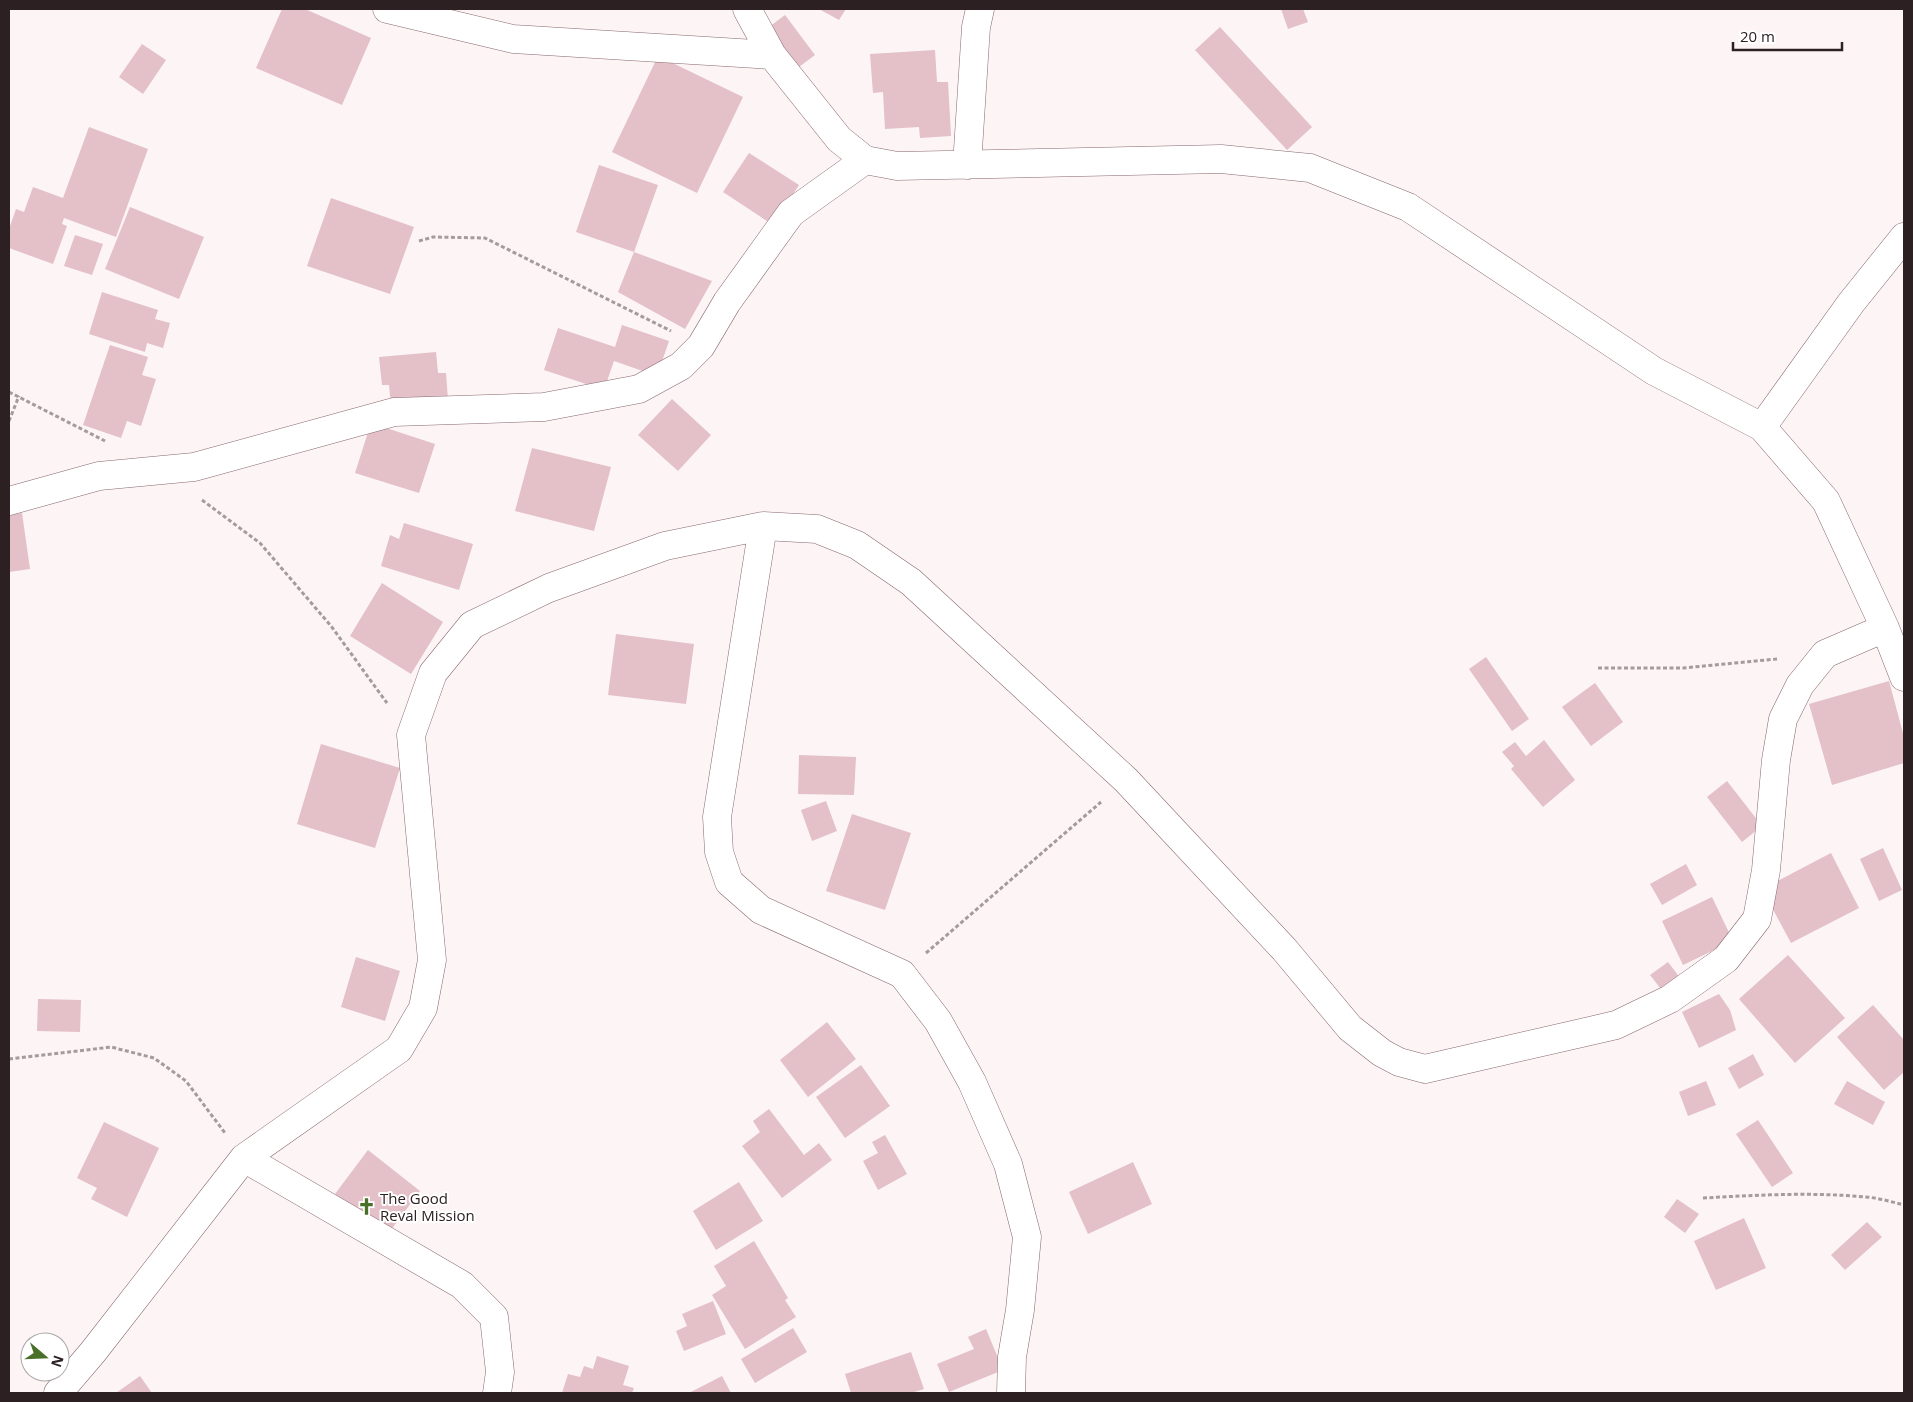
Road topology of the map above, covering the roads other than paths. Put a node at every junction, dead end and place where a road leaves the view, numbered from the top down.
1 (387, 9) edge
2 (746, 9) edge
3 (980, 9) edge
4 (772, 55) junction
5 (865, 160) junction
6 (967, 165) junction
7 (1904, 237) edge
8 (1762, 427) junction
9 (9, 501) edge
10 (763, 526) junction
11 (1885, 628) junction
12 (1904, 677) edge
13 (244, 1158) junction
14 (58, 1393) edge
15 (497, 1393) edge
16 (1011, 1393) edge

1 - 4 street
2 - 4 street
3 - 6 street
4 - 5 street
5 - 6 street
5 - 9 street
6 - 8 street
7 - 8 street
8 - 11 street
10 - 11 street
10 - 13 street
10 - 16 street
11 - 12 street
13 - 14 street
13 - 15 street

